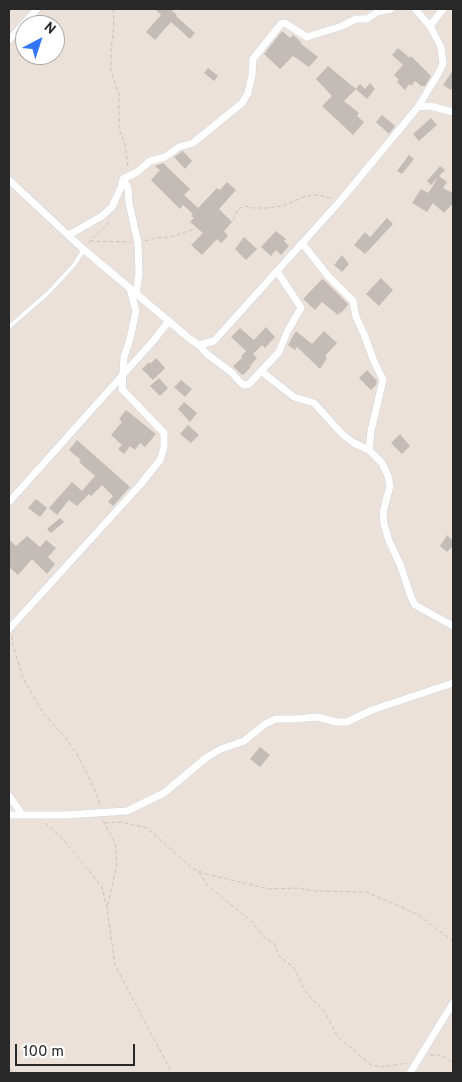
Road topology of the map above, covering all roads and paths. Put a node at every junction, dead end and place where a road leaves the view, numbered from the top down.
1 (37, 9) edge
2 (113, 9) edge
3 (391, 9) edge
4 (415, 9) edge
5 (444, 9) edge
6 (430, 26) junction
7 (9, 40) edge
8 (418, 108) junction
9 (453, 112) edge
10 (123, 179) junction
11 (9, 180) edge
12 (341, 200) junction
13 (110, 219) dead end
14 (233, 220) dead end
15 (69, 235) junction
16 (302, 243) junction
17 (83, 249) junction
18 (277, 271) junction
19 (133, 291) junction
20 (169, 321) junction
21 (9, 327) edge
22 (199, 345) junction
23 (261, 371) junction
24 (122, 375) junction
25 (369, 450) junction
26 (9, 502) edge
27 (453, 626) edge
28 (10, 628) edge
29 (453, 683) edge
30 (9, 796) edge
31 (99, 813) junction
32 (22, 814) junction
33 (35, 814) junction
34 (9, 815) edge
35 (105, 823) junction
36 (199, 871) junction
37 (107, 908) junction
38 (453, 941) edge
39 (453, 1003) edge
40 (419, 1058) junction
41 (453, 1065) edge
42 (9, 1069) edge
43 (18, 1073) edge
44 (172, 1073) edge
45 (410, 1073) edge

1 - 7 street
2 - 10 path
3 - 10 street
4 - 6 street
5 - 6 street
6 - 8 street
8 - 9 street
8 - 12 street
10 - 15 street
10 - 19 street
11 - 15 street
12 - 14 path
12 - 16 street
13 - 17 path
15 - 17 street
16 - 18 street
16 - 25 street
17 - 19 street
17 - 21 lane
18 - 22 street
18 - 23 street
19 - 20 street
19 - 24 street
20 - 22 street
20 - 24 street
22 - 23 street
23 - 25 street
24 - 26 street
24 - 28 street
25 - 27 street
28 - 31 path
29 - 31 street
30 - 32 street
31 - 33 street
31 - 35 path
32 - 33 street
32 - 34 street
33 - 37 path
35 - 36 path
35 - 37 path
36 - 38 path
36 - 40 path
37 - 44 path
39 - 40 street
40 - 41 path
40 - 45 street
42 - 43 path

